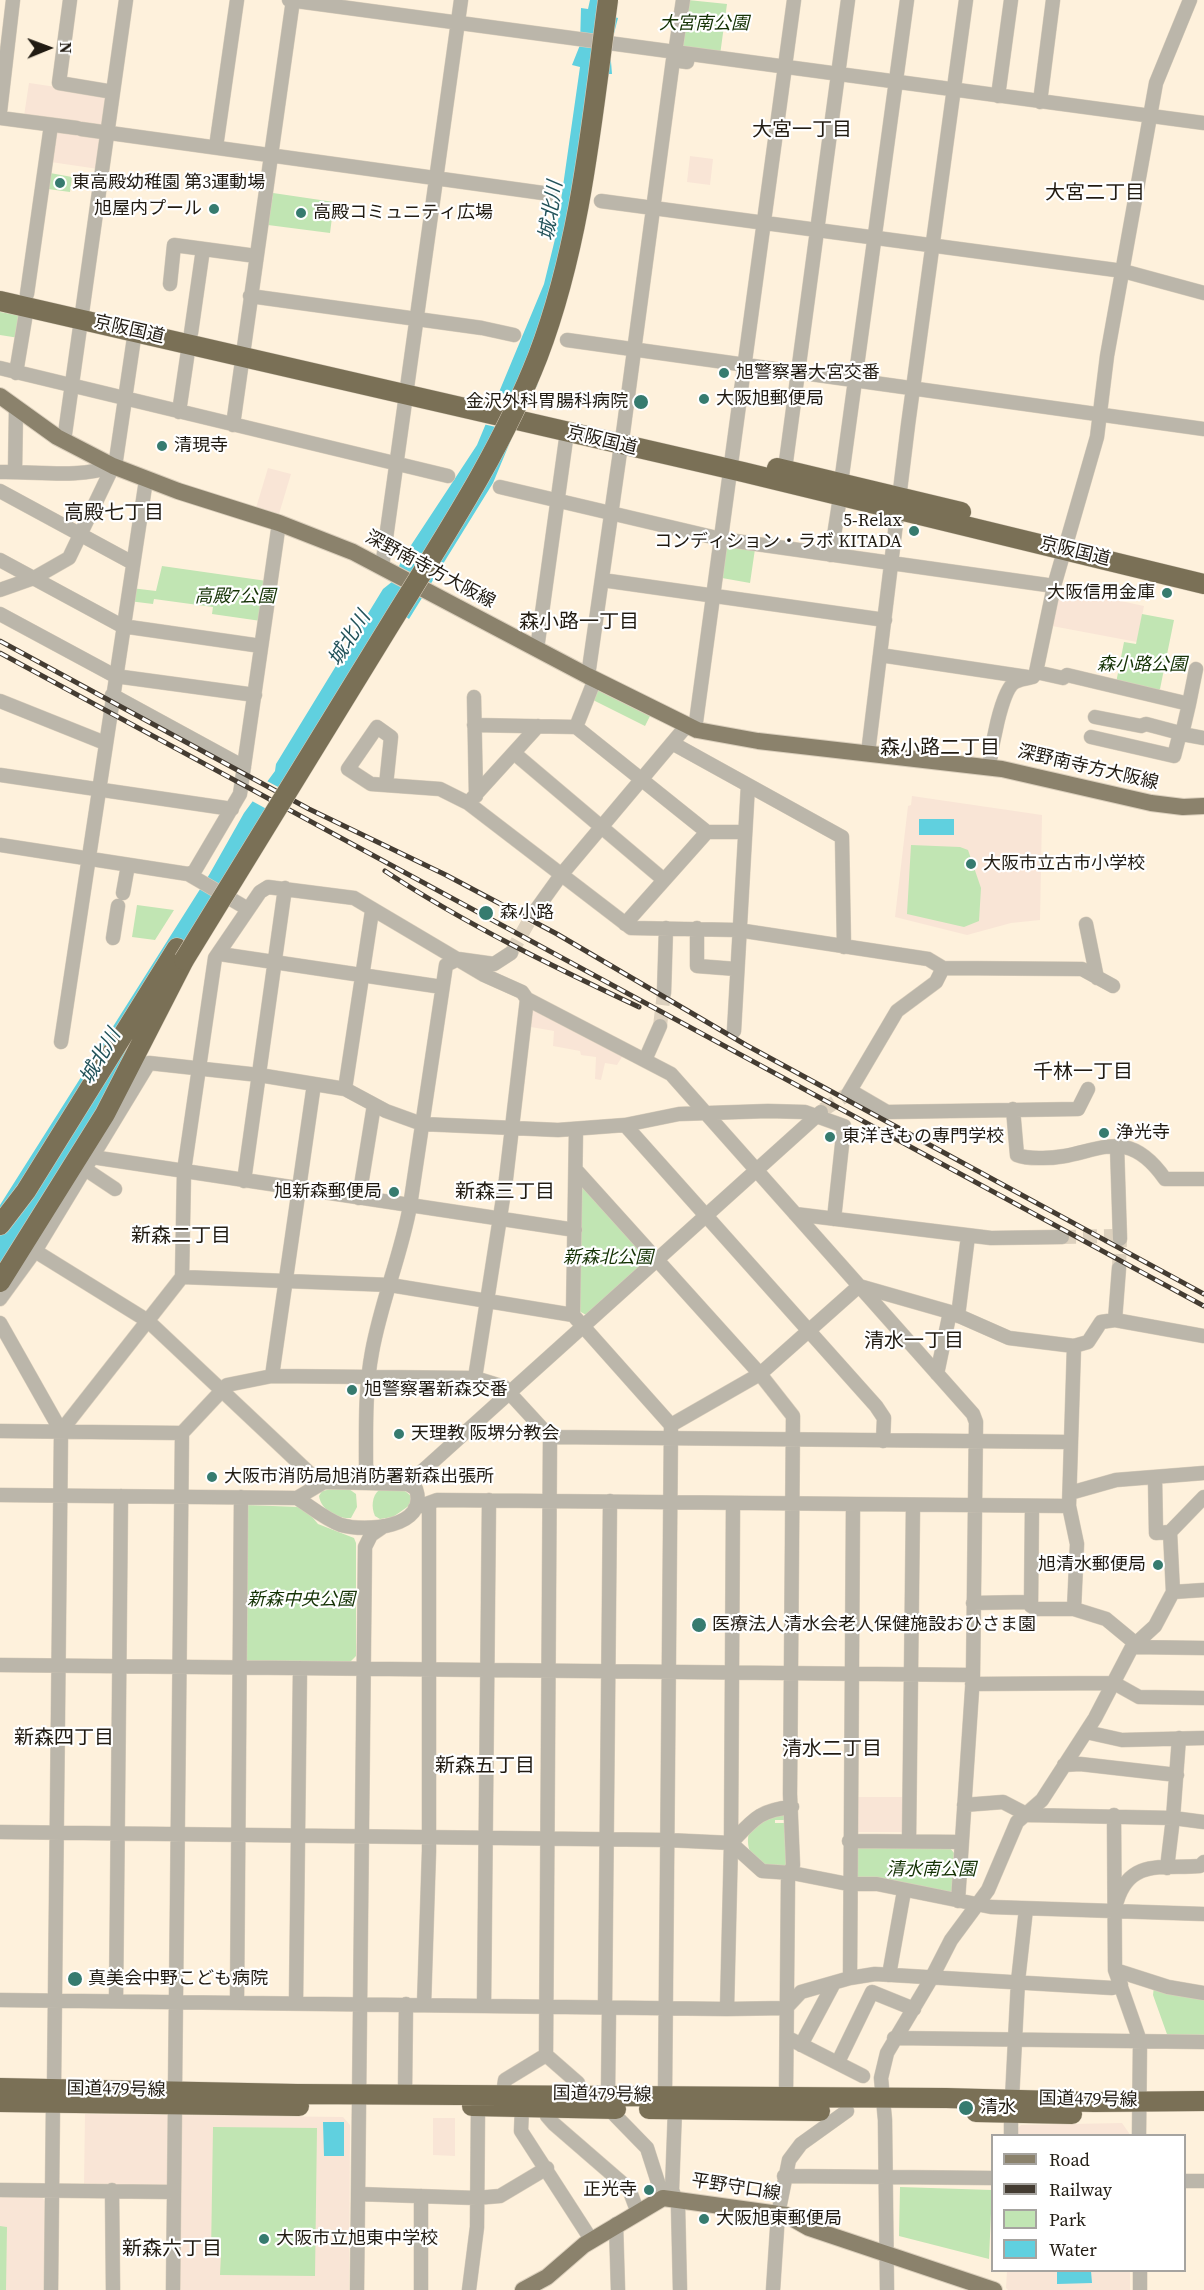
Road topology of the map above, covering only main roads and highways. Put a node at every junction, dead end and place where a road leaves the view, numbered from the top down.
1 (596, 0) edge
2 (608, 0) edge
3 (0, 287) edge
4 (27, 300) junction
5 (0, 301) edge
6 (81, 313) junction
7 (190, 338) junction
8 (0, 396) edge
9 (532, 418) junction
10 (622, 439) junction
11 (731, 464) junction
12 (841, 490) junction
13 (1066, 543) junction
14 (1204, 571) edge
15 (1204, 584) edge
16 (1200, 807) edge
17 (0, 1225) edge
18 (0, 1282) edge
19 (0, 2088) edge
20 (53, 2096) junction
21 (359, 2099) junction
22 (1204, 2101) edge
23 (0, 2102) edge
24 (609, 2102) junction
25 (670, 2102) junction
26 (883, 2105) junction
27 (1140, 2108) junction
28 (1204, 2113) edge
29 (524, 2290) edge
30 (994, 2290) edge

1 - 17 highway
2 - 18 highway, bridge
3 - 4 highway, 京阪国道
4 - 5 highway, 京阪国道
4 - 6 highway, 京阪国道
6 - 7 highway, 京阪国道
6 - 7 highway, 京阪国道
7 - 9 highway, 京阪国道
8 - 16 main road, 深野南寺方大阪線
9 - 10 highway, 京阪国道
9 - 10 highway, 京阪国道
10 - 11 highway, 京阪国道
11 - 12 highway, 京阪国道
11 - 12 highway, 京阪国道
12 - 13 highway, 京阪国道
13 - 14 highway, 京阪国道
13 - 15 highway, 京阪国道
19 - 20 highway, 国道479号線
20 - 21 highway, 国道479号線
20 - 23 highway, 国道479号線
21 - 24 highway, 国道479号線
21 - 24 highway, 国道479号線
22 - 27 highway, 国道479号線
24 - 25 highway, 国道479号線
25 - 26 highway, 国道479号線
25 - 26 highway, 国道479号線
26 - 27 highway, 国道479号線
27 - 28 highway, 国道479号線
29 - 30 main road, 平野守口線

